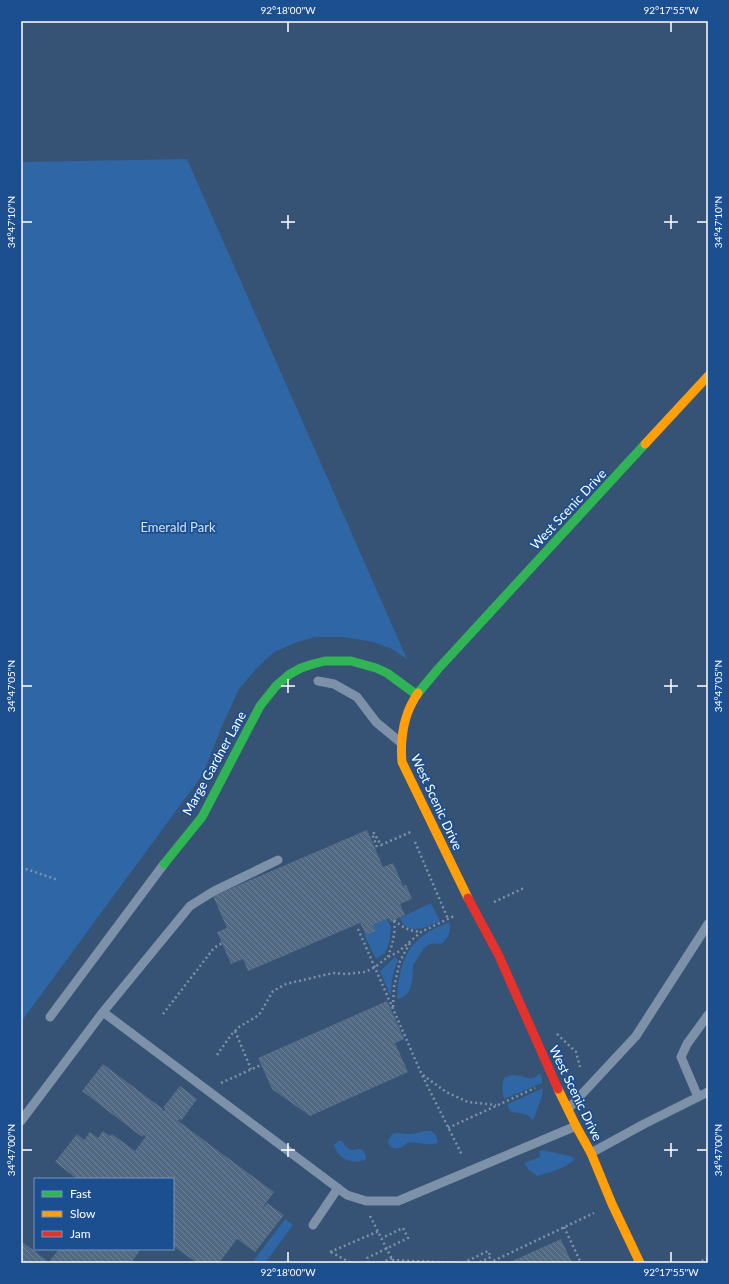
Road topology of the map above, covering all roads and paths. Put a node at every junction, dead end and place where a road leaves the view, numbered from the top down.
1 (708, 376) edge
2 (318, 681) dead end
3 (417, 695) junction
4 (401, 743) junction
5 (416, 829) dead end
6 (414, 839) dead end
7 (377, 847) dead end
8 (278, 860) dead end
9 (164, 864) joint
10 (21, 869) edge
11 (58, 880) dead end
12 (524, 888) dead end
13 (491, 904) dead end
14 (459, 914) dead end
15 (448, 919) junction
16 (708, 924) edge
17 (358, 929) dead end
18 (421, 932) junction
19 (411, 941) junction
20 (222, 943) dead end
21 (388, 957) junction
22 (375, 967) junction
23 (393, 1007) junction
24 (103, 1012) junction
25 (163, 1014) dead end
26 (708, 1016) edge
27 (50, 1017) dead end
28 (235, 1031) junction
29 (217, 1055) dead end
30 (261, 1065) dead end
31 (251, 1069) junction
32 (422, 1075) junction
33 (220, 1083) dead end
34 (542, 1085) dead end
35 (708, 1092) edge
36 (698, 1097) junction
37 (498, 1105) junction
38 (568, 1109) junction
39 (21, 1121) edge
40 (576, 1126) junction
41 (448, 1128) junction
42 (591, 1153) junction
43 (462, 1155) dead end
44 (338, 1188) junction
45 (368, 1212) dead end
46 (596, 1212) dead end
47 (313, 1225) dead end
48 (564, 1227) junction
49 (379, 1231) junction
50 (382, 1238) junction
51 (387, 1248) junction
52 (708, 1258) edge
53 (393, 1260) edge
54 (351, 1263) edge
55 (369, 1263) edge
56 (381, 1263) edge
57 (388, 1263) edge
58 (449, 1263) edge
59 (457, 1263) edge
60 (463, 1263) edge
61 (478, 1263) edge
62 (489, 1263) edge
63 (581, 1263) edge
64 (640, 1263) edge
65 (697, 1263) edge

1 - 3 street, West Scenic Drive
2 - 4 lane
3 - 4 street, West Scenic Drive
3 - 9 street, Marge Gardner Lane
4 - 38 street, West Scenic Drive
5 - 7 path
6 - 15 path
8 - 24 lane
9 - 27 lane, Marge Gardner Lane
10 - 11 path
12 - 13 path
14 - 15 path
15 - 18 path
16 - 38 lane
17 - 22 path
18 - 19 path
18 - 21 path
19 - 21 path
19 - 23 path
20 - 25 path
21 - 22 path
22 - 23 path
22 - 28 path
23 - 32 path
24 - 39 lane
24 - 44 lane
26 - 36 lane
28 - 29 path
28 - 31 path
30 - 31 path
31 - 33 path
32 - 37 path
32 - 41 path
34 - 37 path
35 - 36 lane
36 - 42 lane
37 - 41 path
38 - 40 street, West Scenic Drive
40 - 42 street, West Scenic Drive
40 - 44 lane
41 - 43 path
42 - 64 street, West Scenic Drive
44 - 47 lane
45 - 49 path
46 - 48 path
48 - 62 path
48 - 63 path
49 - 50 path
49 - 54 path
50 - 51 path
50 - 51 path
51 - 53 path
51 - 55 path
52 - 65 path
53 - 56 path
53 - 57 path
53 - 58 path
58 - 59 path
60 - 61 path

